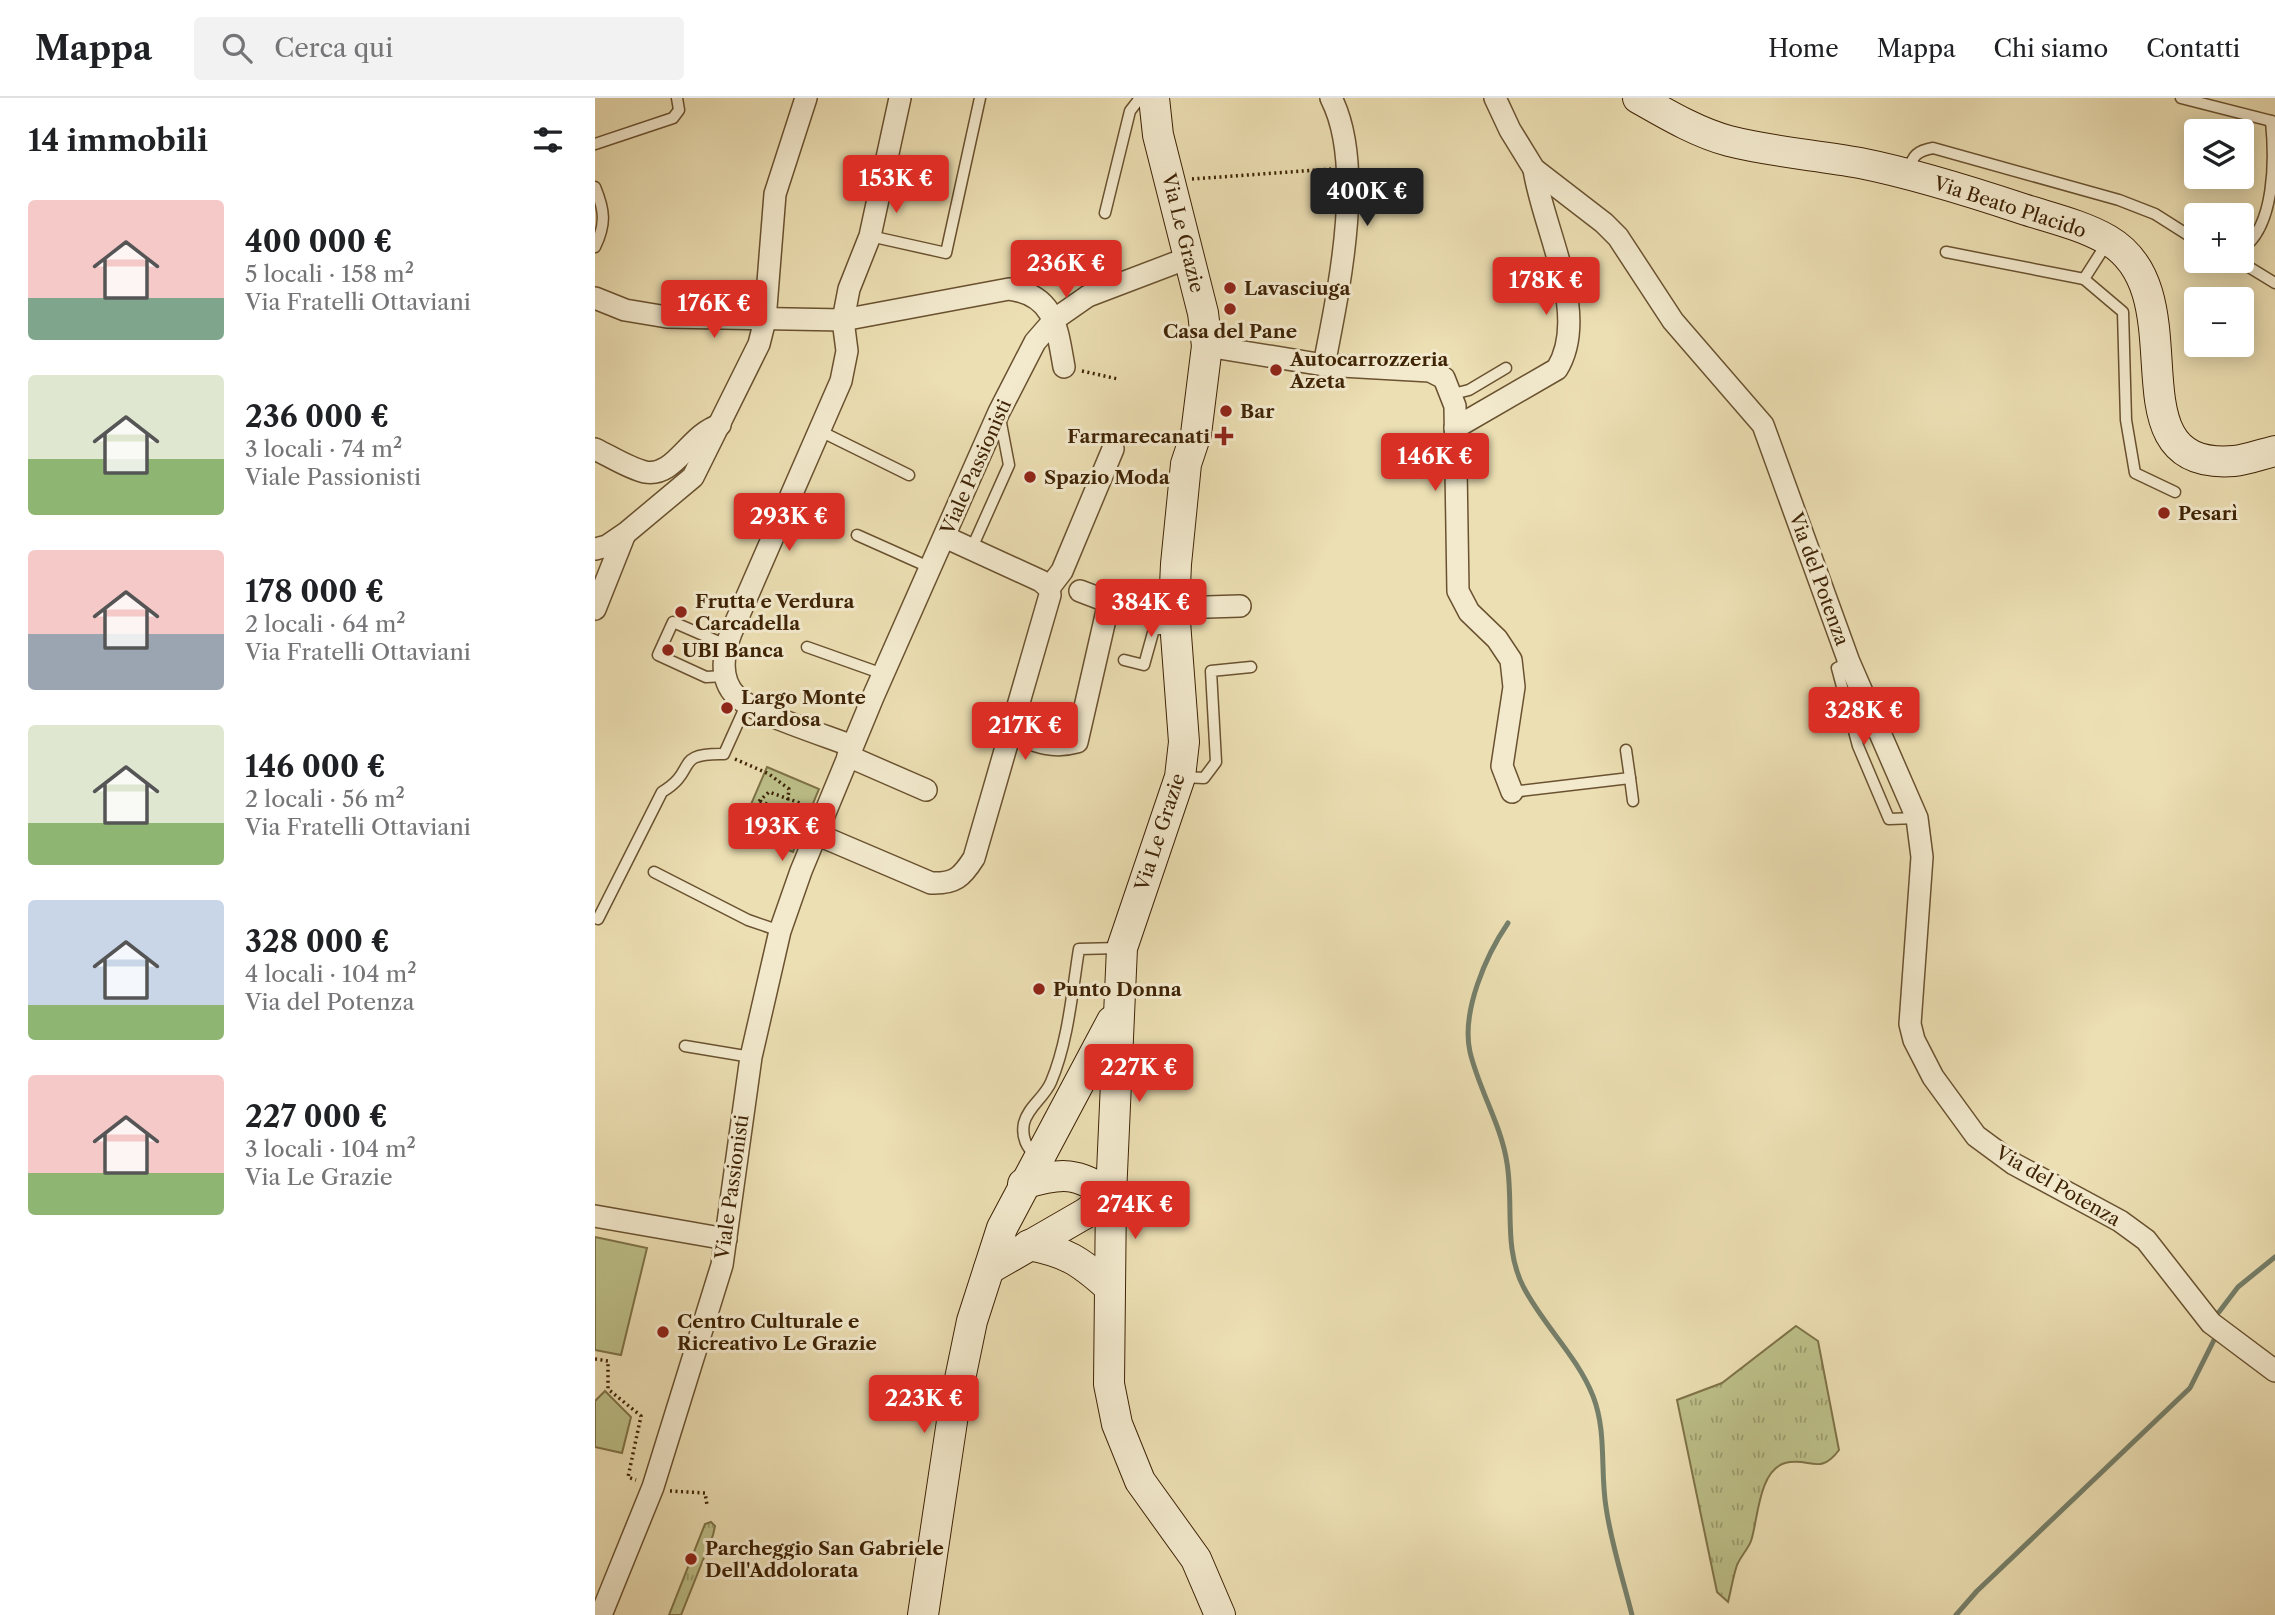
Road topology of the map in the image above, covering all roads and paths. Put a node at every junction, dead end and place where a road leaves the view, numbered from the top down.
1 (677, 98) edge
2 (806, 98) edge
3 (900, 98) edge
4 (980, 98) edge
5 (1140, 98) edge
6 (1154, 98) edge
7 (1331, 98) edge
8 (1495, 98) edge
9 (1638, 98) edge
10 (2181, 98) edge
11 (2273, 121) edge
12 (595, 144) edge
13 (1347, 167) junction
14 (1534, 169) junction
15 (1907, 173) junction
16 (1169, 181) junction
17 (595, 187) edge
18 (1105, 213) dead end
19 (2184, 232) edge
20 (870, 236) junction
21 (2254, 240) edge
22 (2109, 241) junction
23 (595, 247) edge
24 (1946, 252) dead end
25 (1188, 258) junction
26 (2254, 272) edge
27 (2084, 279) junction
28 (2275, 283) edge
29 (595, 298) edge
30 (1055, 319) junction
31 (765, 320) junction
32 (843, 320) junction
33 (1207, 346) junction
34 (1324, 365) junction
35 (1064, 366) joint
36 (1506, 368) dead end
37 (1118, 379) dead end
38 (1453, 394) junction
39 (999, 412) junction
40 (720, 425) junction
41 (1455, 428) junction
42 (820, 431) junction
43 (595, 449) edge
44 (1113, 449) dead end
45 (2275, 451) edge
46 (909, 475) dead end
47 (2175, 492) dead end
48 (626, 533) junction
49 (857, 535) dead end
50 (945, 537) junction
51 (595, 549) edge
52 (971, 550) junction
53 (932, 568) junction
54 (1151, 568) dead end
55 (1049, 588) junction
56 (1080, 591) dead end
57 (1121, 598) dead end
58 (1240, 606) dead end
59 (595, 609) edge
60 (1175, 618) junction
61 (726, 645) junction
62 (807, 647) dead end
63 (1124, 660) dead end
64 (1251, 667) dead end
65 (883, 674) junction
66 (726, 676) junction
67 (747, 703) junction
68 (1012, 732) junction
69 (1626, 750) dead end
70 (850, 751) junction
71 (724, 754) junction
72 (1180, 777) junction
73 (1630, 778) junction
74 (926, 790) dead end
75 (1512, 792) joint
76 (789, 797) junction
77 (759, 801) junction
78 (1633, 801) dead end
79 (800, 803) dead end
80 (784, 812) junction
81 (799, 818) dead end
82 (776, 833) junction
83 (817, 834) junction
84 (789, 839) dead end
85 (654, 872) dead end
86 (598, 919) dead end
87 (780, 931) junction
88 (1122, 948) junction
89 (1117, 1011) junction
90 (685, 1046) dead end
91 (751, 1057) junction
92 (1030, 1171) junction
93 (1111, 1195) junction
94 (595, 1216) edge
95 (726, 1239) junction
96 (1029, 1245) junction
97 (989, 1269) junction
98 (1108, 1286) junction
99 (595, 1359) edge
100 (2275, 1371) edge
101 (653, 1487) junction
102 (707, 1505) dead end
103 (601, 1615) edge
104 (923, 1615) edge
105 (1220, 1615) edge

1 - 12 lane
2 - 31 street
3 - 20 street
4 - 20 lane
5 - 18 lane
6 - 16 main road, Via Le Grazie
7 - 13 street
8 - 14 street, Via del Potenza
9 - 15 main road, Via Beato Placido
10 - 11 lane
11 - 21 lane
13 - 16 path
13 - 34 street
14 - 41 street
14 - 100 street, Via del Potenza
15 - 19 lane
15 - 22 main road, Via Beato Placido
16 - 25 main road, Via Le Grazie
17 - 23 lane
20 - 32 street
22 - 27 lane
22 - 45 main road, Via Beato Placido
24 - 27 lane
25 - 30 street, Viale Passionisti
25 - 33 main road, Via Le Grazie
26 - 28 lane
27 - 47 lane
29 - 31 street
30 - 32 street
30 - 35 street
30 - 39 street, Viale Passionisti
31 - 32 street
31 - 40 street
32 - 42 street
33 - 34 street
33 - 60 main road, Via Le Grazie
34 - 38 street
35 - 37 path
36 - 38 lane
38 - 41 street
39 - 50 street, Viale Passionisti
39 - 52 lane
40 - 43 street
40 - 48 street
41 - 75 street
42 - 46 lane
42 - 61 street
44 - 55 street
48 - 51 street
48 - 59 street
49 - 53 lane
50 - 52 street
50 - 53 street, Viale Passionisti
52 - 55 street
53 - 65 street, Viale Passionisti
54 - 57 path
55 - 68 street
56 - 68 street
58 - 60 street
60 - 63 lane
60 - 72 main road, Via Le Grazie
61 - 66 street
61 - 66 lane
62 - 65 lane
64 - 72 lane
65 - 70 street, Viale Passionisti
66 - 67 street
67 - 70 street
67 - 71 lane
68 - 83 street
69 - 73 lane
70 - 74 street
70 - 83 street, Viale Passionisti
71 - 76 path
71 - 86 lane
72 - 88 main road, Via Le Grazie
73 - 75 lane
73 - 78 lane
76 - 77 path
76 - 79 path
76 - 80 path
77 - 80 path
77 - 82 path
80 - 81 path
80 - 82 path
82 - 84 path
83 - 87 street, Viale Passionisti
85 - 87 lane
87 - 91 street, Viale Passionisti
88 - 89 main road, Via Le Grazie
88 - 92 lane
89 - 92 main road
89 - 93 main road, Via Le Grazie
90 - 91 lane
91 - 95 street, Viale Passionisti
92 - 93 main road
92 - 97 main road
93 - 96 main road
93 - 98 main road, Via Le Grazie
94 - 95 street
95 - 101 street, Viale Passionisti
96 - 97 main road
96 - 98 main road
97 - 104 main road
98 - 105 main road, Via Le Grazie
99 - 101 path
101 - 102 path
101 - 103 street, Viale Passionisti

